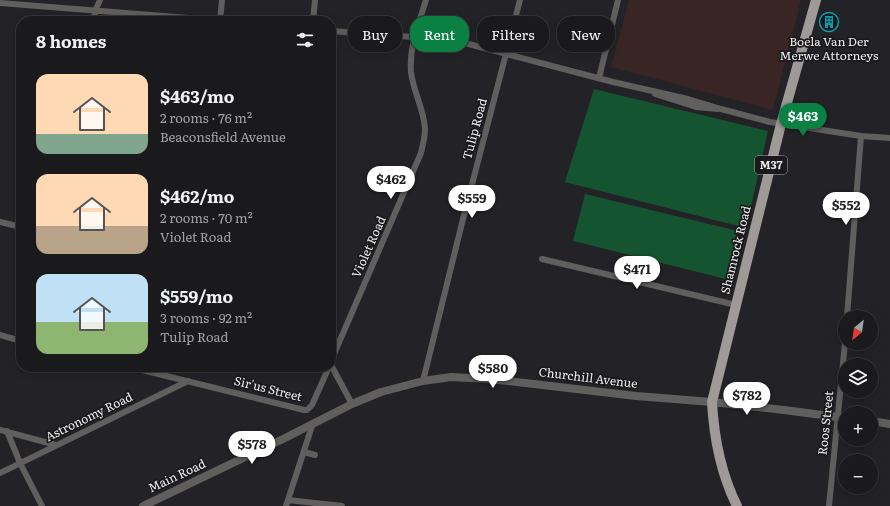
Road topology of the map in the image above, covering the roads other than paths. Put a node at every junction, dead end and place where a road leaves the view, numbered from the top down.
1 (100, 0) edge
2 (222, 0) edge
3 (314, 0) edge
4 (426, 0) edge
5 (520, 0) edge
6 (618, 0) edge
7 (816, 0) edge
8 (0, 3) edge
9 (95, 11) junction
10 (94, 16) edge
11 (158, 16) edge
12 (220, 16) edge
13 (313, 16) edge
14 (421, 16) edge
15 (336, 31) edge
16 (410, 37) edge
17 (469, 44) edge
18 (412, 52) edge
19 (506, 53) junction
20 (599, 78) junction
21 (781, 124) junction
22 (861, 136) junction
23 (890, 138) edge
24 (0, 222) edge
25 (16, 226) edge
26 (542, 259) dead end
27 (736, 305) junction
28 (849, 310) edge
29 (0, 336) edge
30 (16, 339) edge
31 (336, 349) edge
32 (845, 350) edge
33 (151, 372) edge
34 (327, 372) edge
35 (335, 372) edge
36 (188, 381) junction
37 (423, 381) junction
38 (712, 402) junction
39 (352, 404) junction
40 (842, 406) edge
41 (838, 417) edge
42 (878, 422) edge
43 (313, 423) junction
44 (890, 424) edge
45 (3, 431) edge
46 (838, 444) edge
47 (56, 445) junction
48 (304, 452) junction
49 (315, 455) dead end
50 (20, 463) junction
51 (0, 474) edge
52 (287, 503) edge
53 (42, 506) edge
54 (143, 506) edge
55 (342, 506) edge
56 (737, 506) edge
57 (829, 506) edge

1 - 9 street
2 - 12 street
3 - 13 street
4 - 14 street, Violet Road
5 - 19 street, Tulip Road
6 - 20 street
7 - 21 main road, Shamrock Road / M37
8 - 9 street
9 - 10 street
9 - 11 street
15 - 16 street
17 - 19 street
18 - 31 street, Violet Road
19 - 20 street
19 - 37 street, Tulip Road
20 - 21 street
21 - 22 street
21 - 27 main road, Shamrock Road / M37
22 - 23 street
22 - 28 street
24 - 25 street
26 - 27 street
27 - 38 main road, Shamrock Road / M37
29 - 30 street
32 - 40 street, Roos Street
33 - 36 street, Sir'us Street
34 - 36 street, Sir'us Street
35 - 39 street
36 - 47 street, Astronomy Road
37 - 38 street, Churchill Avenue
37 - 39 street, Churchill Avenue
38 - 41 street, Churchill Avenue
38 - 56 main road, Shamrock Road / M37
39 - 43 street, Main Road
42 - 44 street
43 - 48 street
43 - 54 street, Main Road
45 - 47 street
45 - 50 street
46 - 57 street, Roos Street
47 - 50 street, Astronomy Road
48 - 49 street
48 - 52 street
50 - 51 street, Astronomy Road
50 - 53 street
52 - 55 street

